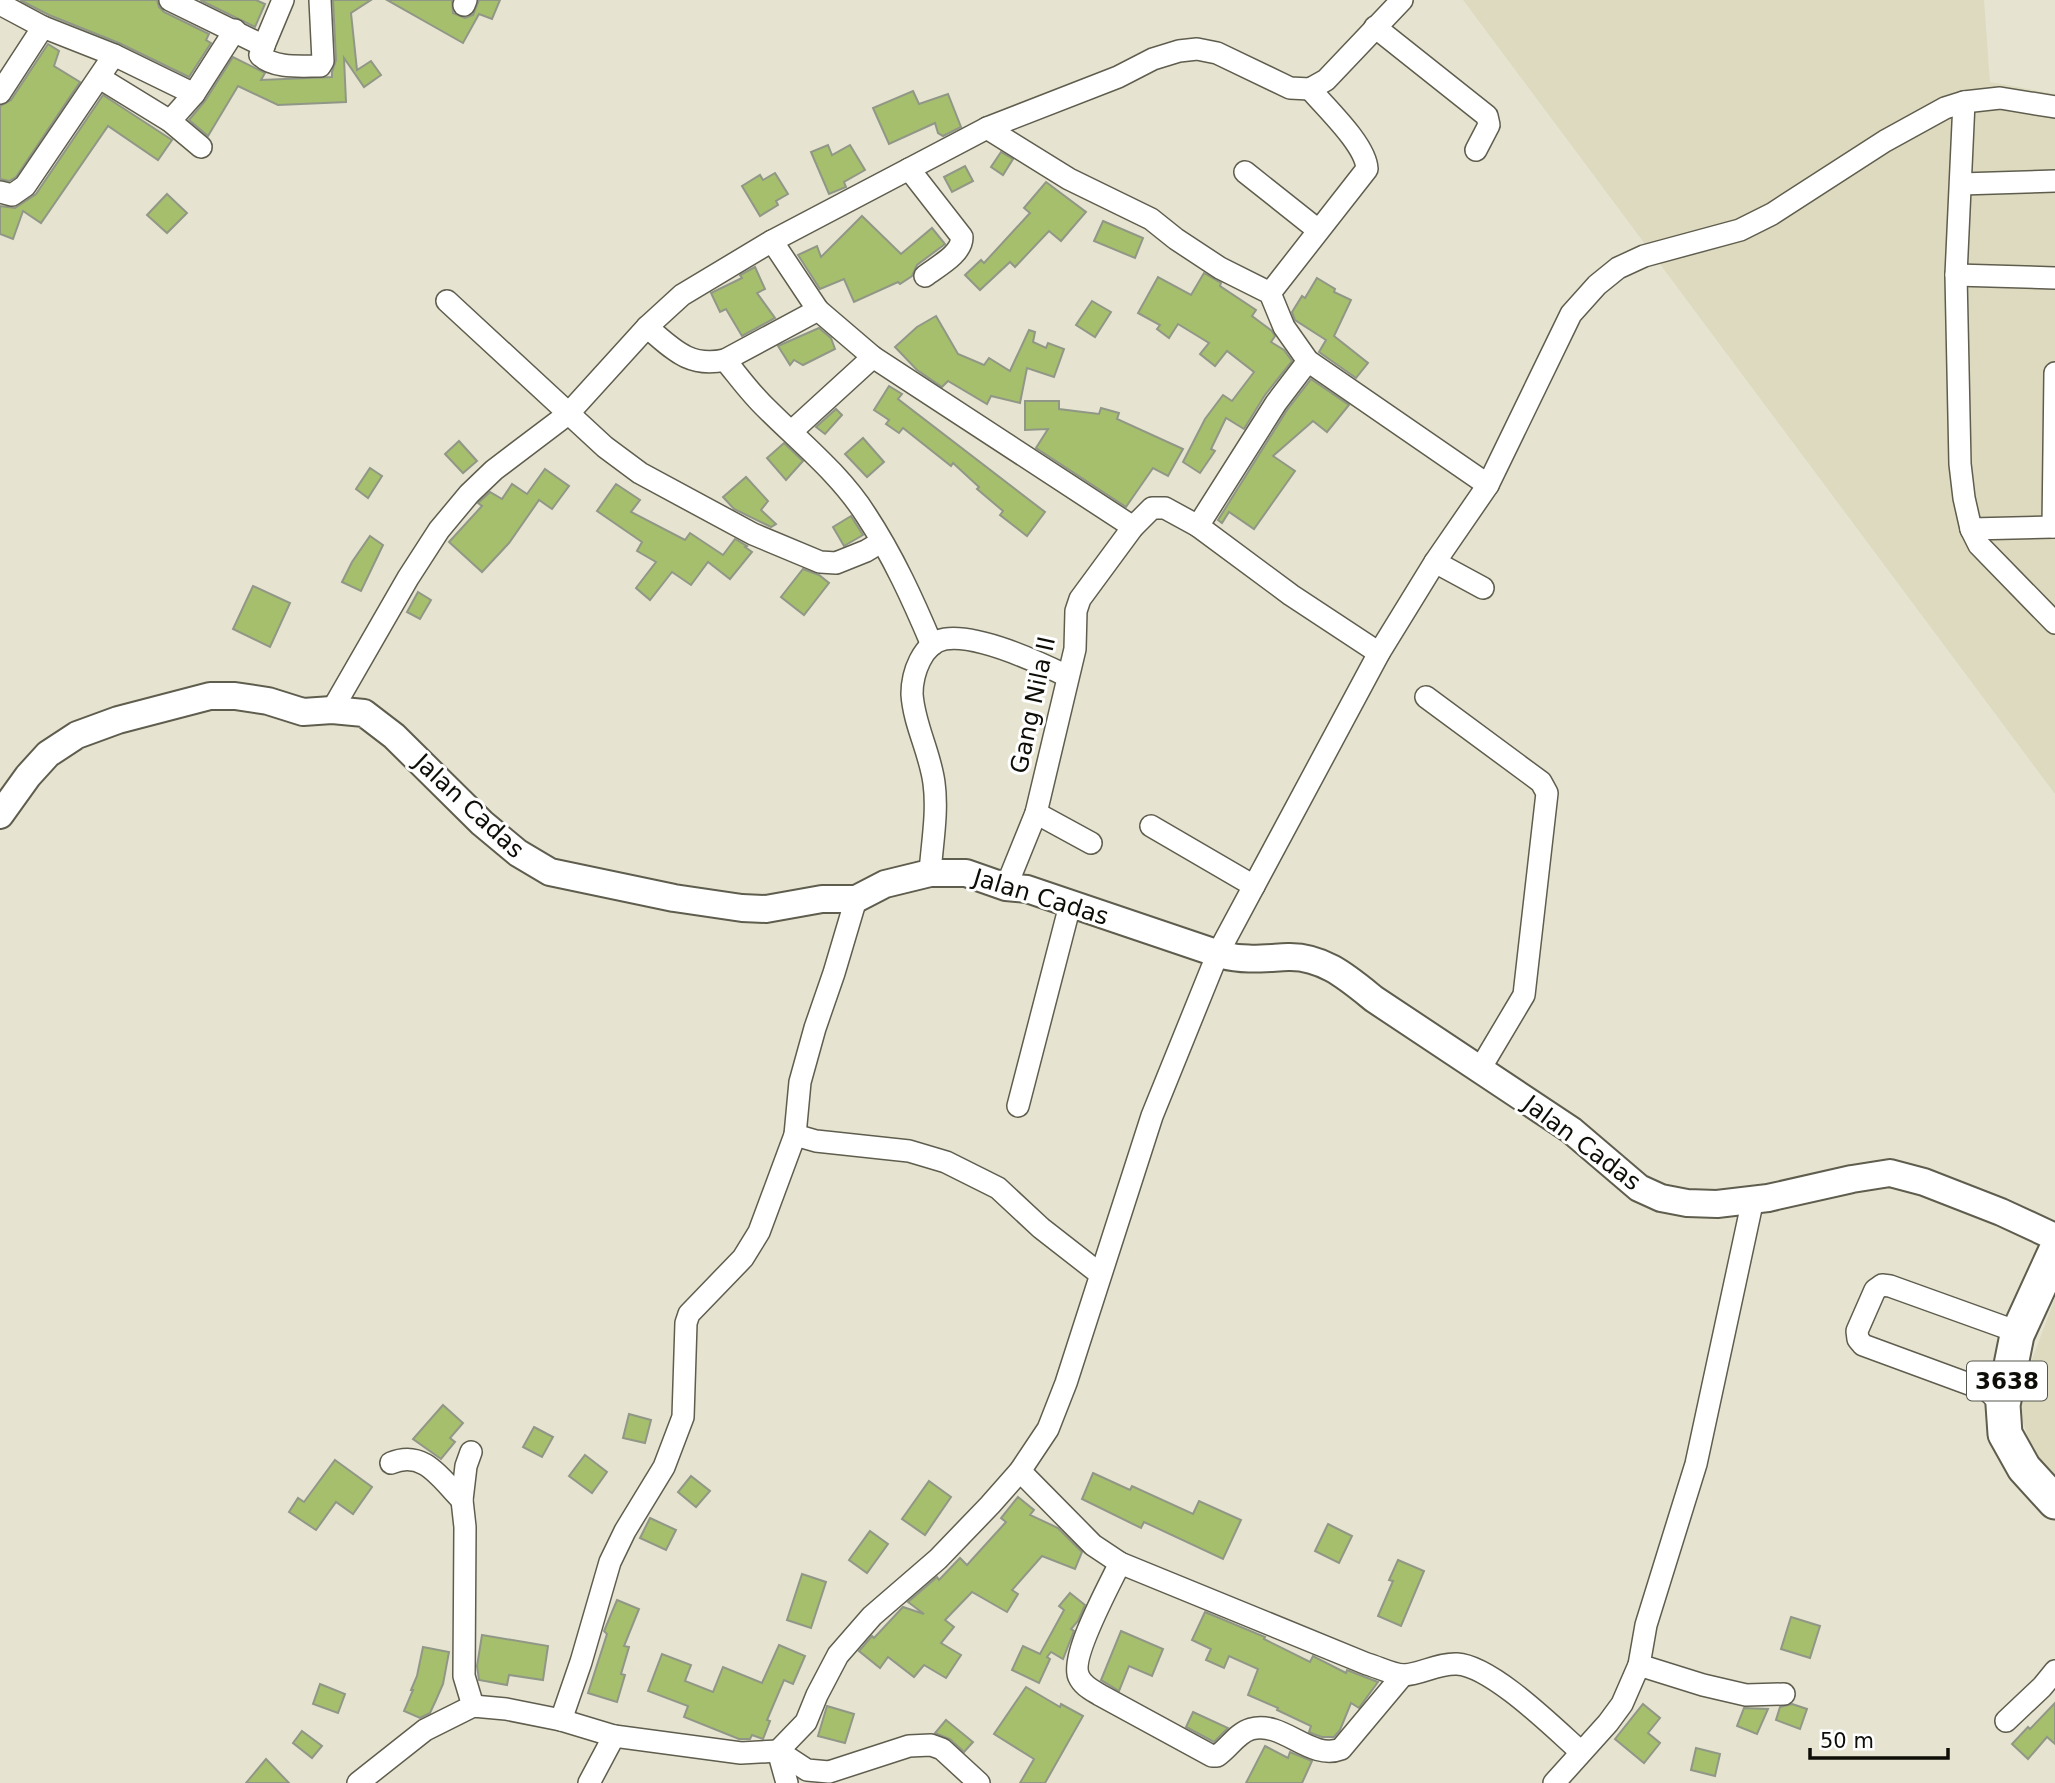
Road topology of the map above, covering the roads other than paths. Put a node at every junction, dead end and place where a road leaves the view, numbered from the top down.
1 (170, 0) edge
2 (284, 0) edge
3 (320, 0) edge
4 (1402, 0) edge
5 (0, 5) edge
6 (43, 27) junction
7 (1375, 27) junction
8 (235, 30) junction
9 (264, 46) junction
10 (114, 55) junction
11 (100, 78) junction
12 (1310, 89) junction
13 (0, 93) edge
14 (194, 94) junction
15 (1964, 102) junction
16 (2055, 107) edge
17 (170, 121) junction
18 (987, 128) junction
19 (201, 147) dead end
20 (1476, 150) dead end
21 (909, 169) junction
22 (1245, 172) dead end
23 (2055, 181) edge
24 (1961, 184) junction
25 (0, 192) edge
26 (1318, 230) junction
27 (772, 241) junction
28 (925, 275) dead end
29 (1956, 275) junction
30 (2055, 278) edge
31 (1270, 293) junction
32 (447, 301) dead end
33 (818, 310) junction
34 (647, 327) junction
35 (873, 357) junction
36 (725, 360) junction
37 (1308, 361) junction
38 (2055, 373) edge
39 (568, 415) junction
40 (792, 431) junction
41 (1488, 485) junction
42 (1198, 526) junction
43 (2054, 526) edge
44 (1133, 527) junction
45 (1971, 529) junction
46 (881, 542) junction
47 (1435, 562) junction
48 (1483, 588) dead end
49 (2055, 623) edge
50 (932, 645) junction
51 (1379, 653) junction
52 (1067, 676) junction
53 (1426, 697) dead end
54 (332, 709) junction
55 (1036, 813) junction
56 (0, 815) edge
57 (1152, 826) dead end
58 (1091, 843) dead end
59 (930, 873) junction
60 (1254, 886) junction
61 (1006, 887) junction
62 (856, 899) junction
63 (1070, 905) junction
64 (1218, 953) junction
65 (1480, 1069) junction
66 (1018, 1106) dead end
67 (794, 1135) junction
68 (1753, 1199) junction
69 (2055, 1237) edge
70 (2055, 1252) edge
71 (1100, 1274) junction
72 (2017, 1335) junction
73 (2003, 1405) junction
74 (471, 1452) dead end
75 (391, 1463) dead end
76 (1020, 1471) junction
77 (462, 1500) junction
78 (2055, 1502) edge
79 (1120, 1563) junction
80 (1639, 1665) junction
81 (2055, 1671) edge
82 (1403, 1675) junction
83 (1784, 1693) dead end
84 (473, 1706) junction
85 (561, 1720) junction
86 (2006, 1721) dead end
87 (614, 1736) junction
88 (778, 1751) junction
89 (1581, 1752) junction
90 (358, 1783) edge
91 (589, 1783) edge
92 (787, 1783) edge
93 (979, 1783) edge
94 (1553, 1783) edge

1 - 8 street
2 - 9 street
3 - 9 street
4 - 7 street
5 - 6 street
6 - 10 street
6 - 13 street
7 - 12 street
7 - 20 street
8 - 9 street
8 - 14 street
10 - 11 street
10 - 14 street
11 - 17 street
11 - 25 street
12 - 18 street
12 - 26 street
14 - 17 street
15 - 16 street
15 - 24 street
15 - 41 street
17 - 19 street
18 - 21 street
18 - 31 street
21 - 27 street
21 - 28 street
22 - 26 street
23 - 24 street
24 - 29 street
26 - 31 street
27 - 33 street
27 - 34 street
29 - 30 street
29 - 45 street
31 - 37 street
32 - 39 street
33 - 35 street
33 - 36 street
34 - 36 street
34 - 39 street
35 - 40 street
35 - 44 street
36 - 40 street
37 - 41 street
37 - 42 street
38 - 43 street
39 - 46 street
39 - 54 street
40 - 46 street
41 - 47 street
42 - 44 street, Gang Nila II
42 - 51 street
43 - 45 street
44 - 52 street, Gang Nila II
45 - 49 street
46 - 50 street
47 - 48 street
47 - 51 street
50 - 52 street
50 - 59 street
51 - 60 street
52 - 55 street, Gang Nila II
53 - 65 street
54 - 56 street, Jalan Cadas
54 - 62 street, Jalan Cadas
55 - 58 street
55 - 61 street, Gang Nila II
57 - 60 street
59 - 61 street, Jalan Cadas
59 - 62 street, Jalan Cadas
60 - 64 street
61 - 63 street, Jalan Cadas
62 - 67 street
63 - 64 street, Jalan Cadas
63 - 66 street
64 - 65 street, Jalan Cadas
64 - 71 street
65 - 68 street, Jalan Cadas
67 - 71 street
67 - 85 street
68 - 69 street, Jalan Cadas
68 - 80 street
70 - 72 main road, 3638
71 - 76 street
72 - 73 main road, 3638
72 - 73 street
73 - 78 main road, 3638
74 - 77 street
75 - 77 street
76 - 79 street
76 - 88 street
77 - 84 street
79 - 82 street
79 - 82 street
80 - 83 street
80 - 89 street
81 - 86 street
82 - 89 street
84 - 85 street
84 - 90 street
85 - 87 street
87 - 88 street
87 - 91 street
88 - 92 street
88 - 93 street
89 - 94 street

